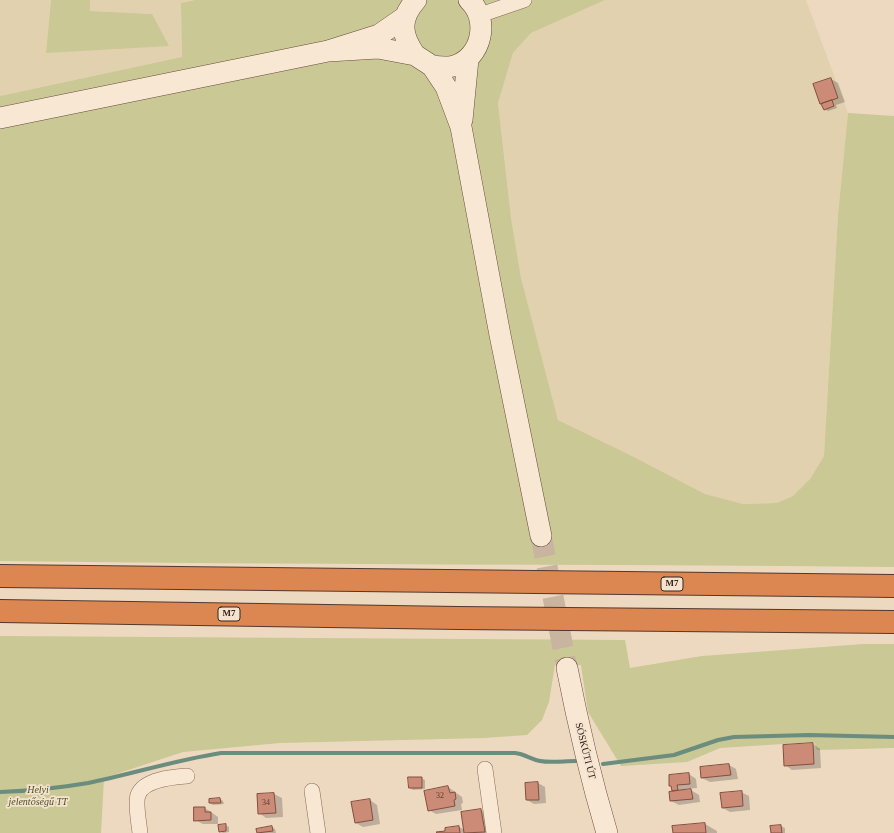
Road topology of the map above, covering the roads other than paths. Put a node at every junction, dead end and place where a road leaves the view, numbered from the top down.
1 (524, 0) edge
2 (474, 7) edge
3 (410, 8) edge
4 (328, 51) junction
5 (415, 55) junction
6 (468, 59) junction
7 (432, 66) junction
8 (0, 118) edge
9 (461, 127) junction
10 (541, 536) tunnel mouth
11 (0, 576) edge
12 (894, 586) edge
13 (0, 611) edge
14 (894, 622) edge
15 (567, 668) tunnel mouth
16 (485, 769) dead end
17 (187, 776) dead end
18 (312, 791) dead end
19 (140, 833) edge
20 (318, 833) edge
21 (494, 833) edge
22 (607, 833) edge

1 - 2 street
2 - 6 main road
3 - 4 main road
3 - 5 main road
4 - 5 main road
4 - 8 main road
5 - 7 main road
6 - 7 main road
6 - 9 main road
7 - 9 main road
9 - 10 main road
11 - 12 highway, M7
13 - 14 highway, M7
15 - 22 main road, SÓSKÚTI ÚT
16 - 21 street
17 - 19 street
18 - 20 street

